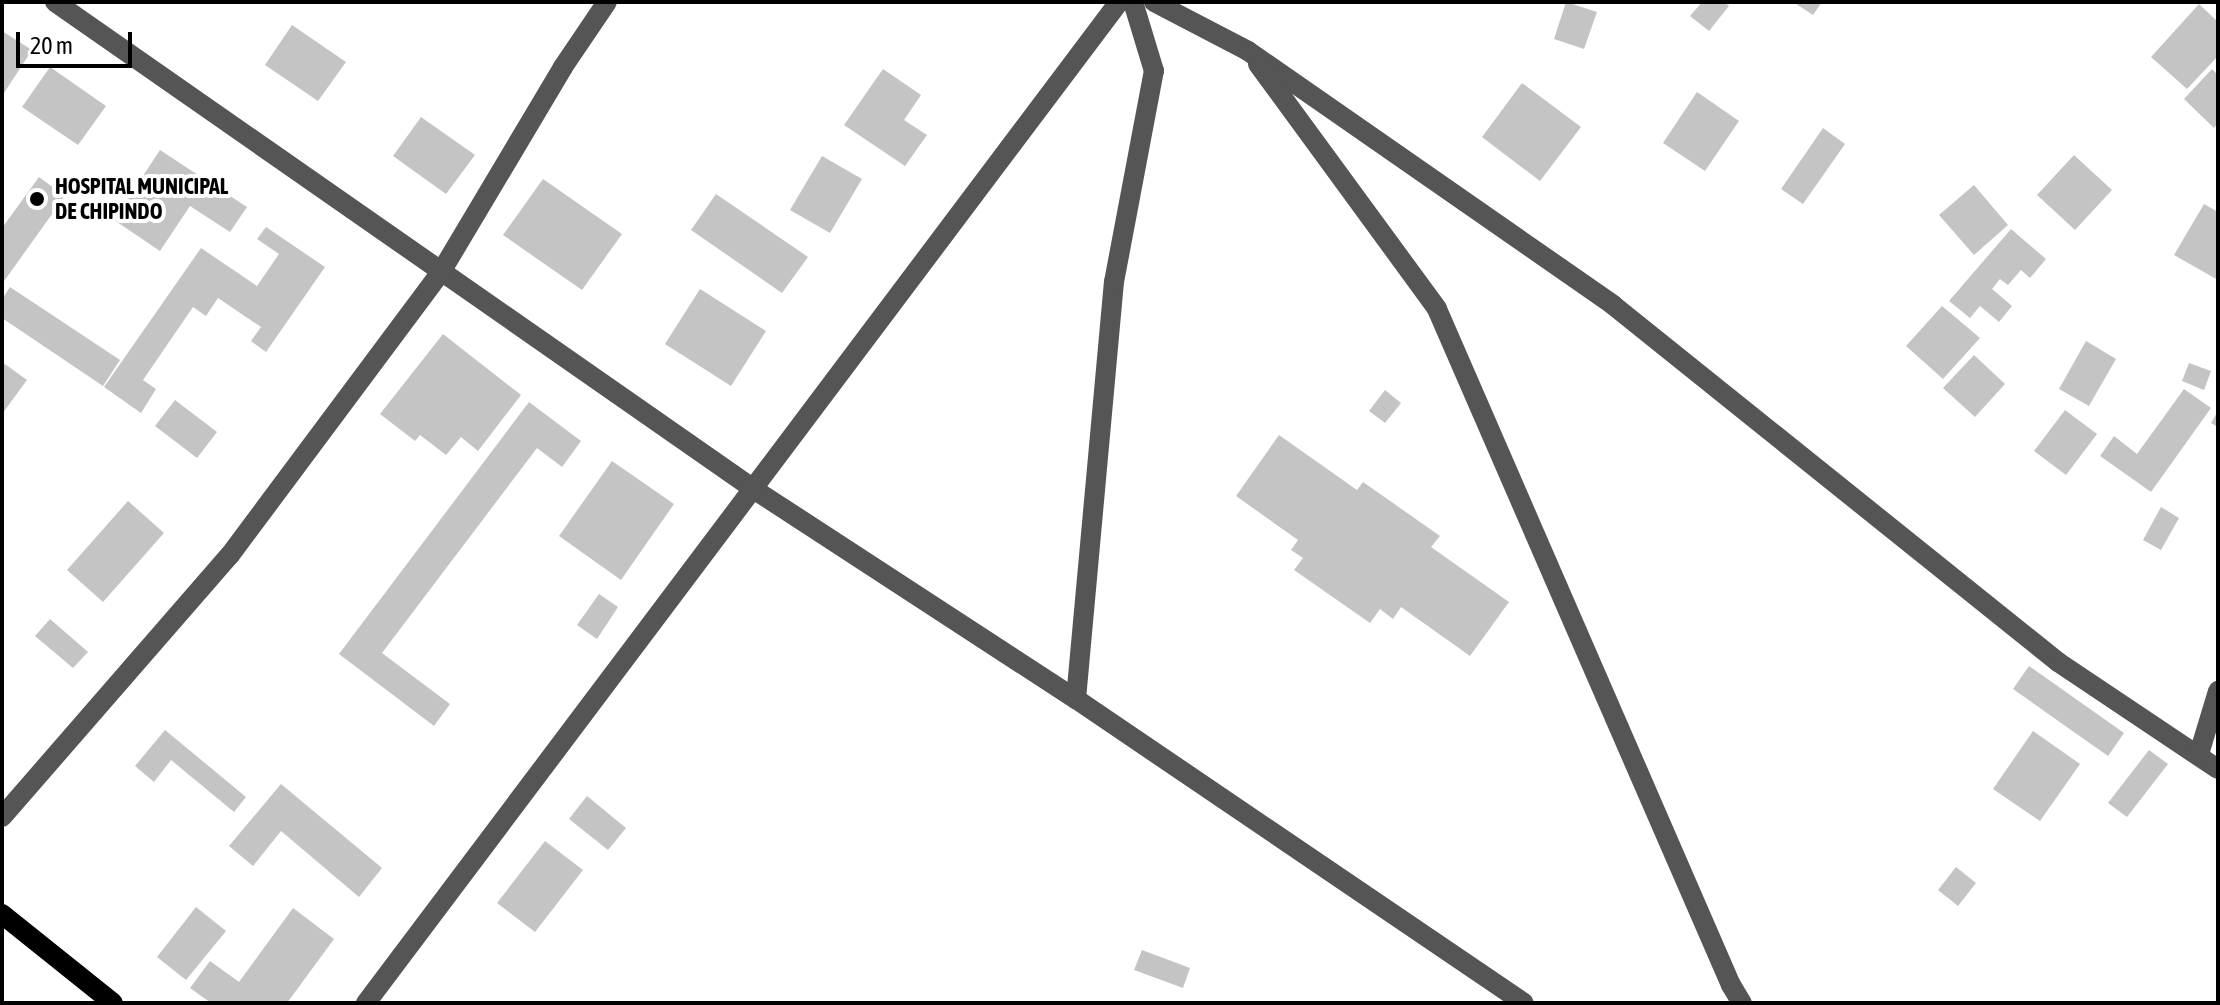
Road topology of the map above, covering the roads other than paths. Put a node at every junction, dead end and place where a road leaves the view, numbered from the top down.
1 (55, 2) edge
2 (607, 2) edge
3 (1119, 2) edge
4 (1133, 2) edge
5 (1154, 2) edge
6 (1248, 51) junction
7 (441, 272) junction
8 (755, 490) junction
9 (2218, 691) edge
10 (1076, 699) junction
11 (2199, 754) junction
12 (2218, 769) edge
13 (2, 817) edge
14 (2, 914) edge
15 (113, 1003) edge
16 (366, 1003) edge
17 (1524, 1003) edge
18 (1742, 1003) edge

1 - 7 street
2 - 7 street
3 - 8 street
4 - 10 street
5 - 6 street
6 - 11 street
6 - 18 street
7 - 8 street
7 - 13 street
8 - 10 street
8 - 16 street
9 - 11 street
10 - 17 street
11 - 12 street
14 - 15 main road

